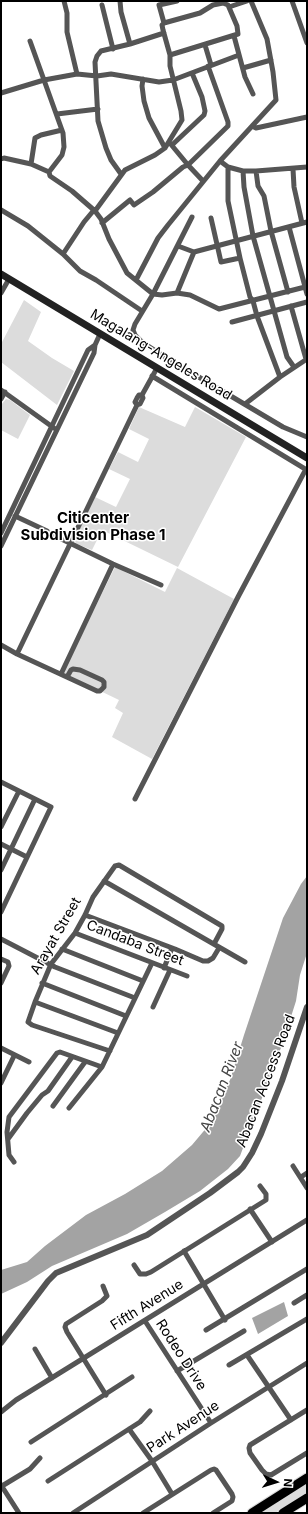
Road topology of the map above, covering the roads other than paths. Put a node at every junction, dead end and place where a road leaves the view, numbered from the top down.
1 (64, 1) edge
2 (120, 1) edge
3 (177, 1) edge
4 (247, 1) edge
5 (252, 1) edge
6 (292, 1) edge
7 (102, 5) dead end
8 (230, 7) junction
9 (164, 22) junction
10 (164, 33) junction
11 (234, 36) junction
12 (30, 41) dead end
13 (307, 43) edge
14 (130, 44) junction
15 (205, 44) junction
16 (113, 49) junction
17 (170, 55) junction
18 (239, 55) junction
19 (271, 60) junction
20 (210, 66) junction
21 (243, 68) junction
22 (192, 73) junction
23 (77, 74) junction
24 (97, 76) junction
25 (143, 79) junction
26 (44, 80) junction
27 (173, 80) junction
28 (1, 93) edge
29 (253, 94) dead end
30 (98, 109) junction
31 (57, 114) junction
32 (307, 117) edge
33 (252, 126) junction
34 (62, 130) junction
35 (171, 144) junction
36 (165, 148) junction
37 (1, 159) edge
38 (220, 160) junction
39 (31, 164) junction
40 (188, 165) junction
41 (228, 167) junction
42 (307, 167) edge
43 (293, 169) junction
44 (243, 171) junction
45 (256, 171) junction
46 (49, 172) junction
47 (121, 174) junction
48 (203, 181) junction
49 (1, 210) edge
50 (94, 210) junction
51 (192, 217) dead end
52 (211, 218) dead end
53 (102, 223) junction
54 (305, 223) edge
55 (289, 227) junction
56 (271, 231) junction
57 (253, 236) junction
58 (236, 241) junction
59 (217, 245) junction
60 (178, 246) junction
61 (194, 252) junction
62 (63, 254) junction
63 (240, 258) junction
64 (1, 274) edge
65 (8, 278) junction
66 (136, 280) junction
67 (305, 287) junction
68 (288, 292) junction
69 (1, 293) edge
70 (176, 293) junction
71 (153, 294) junction
72 (307, 294) edge
73 (269, 296) junction
74 (253, 301) junction
75 (307, 302) edge
76 (291, 306) junction
77 (142, 311) junction
78 (274, 311) junction
79 (257, 316) junction
80 (232, 322) dead end
81 (100, 334) junction
82 (95, 345) junction
83 (307, 359) edge
84 (294, 367) junction
85 (157, 368) junction
86 (152, 376) junction
87 (280, 377) junction
88 (176, 380) junction
89 (171, 388) junction
90 (3, 391) edge
91 (201, 394) junction
92 (1, 399) edge
93 (196, 403) junction
94 (245, 404) junction
95 (240, 418) junction
96 (51, 426) junction
97 (236, 426) junction
98 (56, 430) junction
99 (307, 437) edge
100 (307, 458) edge
101 (306, 470) edge
102 (15, 516) junction
103 (1, 533) edge
104 (71, 544) junction
105 (1, 546) edge
106 (113, 564) junction
107 (161, 585) dead end
108 (1, 645) edge
109 (17, 654) junction
110 (61, 674) junction
111 (67, 677) junction
112 (1, 782) edge
113 (19, 791) junction
114 (35, 799) junction
115 (135, 799) dead end
116 (1, 827) edge
117 (1, 844) edge
118 (11, 849) junction
119 (27, 857) junction
120 (1, 870) edge
121 (104, 881) junction
122 (1, 912) edge
123 (85, 915) junction
124 (75, 933) junction
125 (1, 939) edge
126 (214, 944) junction
127 (172, 948) junction
128 (219, 948) junction
129 (62, 949) junction
130 (1, 959) edge
131 (245, 962) dead end
132 (152, 963) junction
133 (51, 964) junction
134 (164, 968) junction
135 (170, 970) junction
136 (187, 976) dead end
137 (143, 981) junction
138 (1, 983) edge
139 (42, 983) junction
140 (135, 998) junction
141 (35, 1002) junction
142 (154, 1007) dead end
143 (307, 1008) edge
144 (306, 1015) edge
145 (126, 1016) junction
146 (118, 1033) junction
147 (1, 1048) edge
148 (110, 1051) junction
149 (14, 1056) junction
150 (72, 1057) junction
151 (29, 1062) dead end
152 (85, 1062) junction
153 (102, 1067) junction
154 (1, 1083) edge
155 (53, 1106) dead end
156 (69, 1108) dead end
157 (8, 1139) junction
158 (14, 1162) dead end
159 (293, 1166) dead end
160 (307, 1173) edge
161 (301, 1177) junction
162 (260, 1186) dead end
163 (307, 1188) edge
164 (250, 1209) junction
165 (307, 1220) edge
166 (272, 1242) junction
167 (184, 1251) junction
168 (134, 1265) dead end
169 (307, 1269) edge
170 (203, 1284) junction
171 (103, 1286) dead end
172 (307, 1295) edge
173 (294, 1303) dead end
174 (307, 1319) edge
175 (225, 1320) junction
176 (145, 1321) junction
177 (206, 1330) dead end
178 (244, 1331) dead end
179 (1, 1343) edge
180 (34, 1349) dead end
181 (248, 1355) junction
182 (83, 1359) junction
183 (307, 1363) edge
184 (229, 1366) dead end
185 (177, 1371) junction
186 (132, 1377) dead end
187 (52, 1378) junction
188 (269, 1387) junction
189 (106, 1395) junction
190 (307, 1410) edge
191 (150, 1411) dead end
192 (1, 1412) edge
193 (291, 1420) junction
194 (211, 1423) junction
195 (129, 1429) junction
196 (31, 1442) dead end
197 (307, 1453) edge
198 (40, 1458) dead end
199 (152, 1461) junction
200 (307, 1478) edge
201 (48, 1481) dead end
202 (1, 1486) edge
203 (172, 1494) junction
204 (307, 1498) edge
205 (19, 1513) edge
206 (73, 1513) edge
207 (143, 1513) edge
208 (213, 1513) edge
209 (252, 1513) edge
210 (283, 1513) edge

1 - 23 street
2 - 14 street
3 - 9 street
4 - 8 street
5 - 19 street
6 - 13 street
7 - 16 street
8 - 9 street
8 - 11 street
9 - 10 street
10 - 14 street
10 - 17 street
11 - 15 street
11 - 18 street
12 - 26 street
14 - 16 street
15 - 17 street
15 - 20 street
16 - 24 street
17 - 27 street
18 - 20 street
18 - 21 street
19 - 21 street
19 - 33 street
20 - 22 street
20 - 40 street
21 - 29 street
22 - 27 street
22 - 35 street
23 - 24 street
23 - 26 street
24 - 25 street
24 - 30 street
25 - 27 street
25 - 36 street
26 - 28 street
26 - 31 street
27 - 35 street
30 - 31 street
30 - 47 street
31 - 34 street
32 - 33 street
33 - 38 street
34 - 39 street
34 - 46 street
35 - 36 street
35 - 40 street
36 - 47 street
37 - 39 street
38 - 41 street
38 - 48 street
39 - 46 street
40 - 48 street
40 - 53 street
41 - 44 street
41 - 58 street
42 - 43 street
43 - 45 street
43 - 54 street
44 - 45 street
44 - 57 street
45 - 56 street
46 - 50 street
47 - 50 street
48 - 66 street
49 - 62 street
50 - 53 street
50 - 62 street
51 - 60 street
52 - 59 street
53 - 66 street
54 - 55 street
55 - 56 street
55 - 67 street
56 - 57 street
56 - 68 street
57 - 58 street
57 - 73 street
58 - 59 street
58 - 63 street
59 - 61 street
59 - 63 street
60 - 61 street
60 - 71 street
61 - 70 street
62 - 77 street
63 - 74 street
64 - 65 main road, Magalang-Angeles Road
65 - 69 street
65 - 81 main road, Magalang-Angeles Road
66 - 71 street
67 - 68 street
67 - 72 street
68 - 73 street
70 - 71 street
70 - 74 street
71 - 77 street
73 - 74 street
73 - 78 street
74 - 79 street
75 - 76 street
76 - 78 street
76 - 83 street
77 - 94 street
78 - 79 street
78 - 84 street
79 - 80 street
79 - 87 street
81 - 82 street
81 - 85 main road, Magalang-Angeles Road
82 - 96 street
82 - 98 street
83 - 84 street
84 - 87 street
85 - 86 street
85 - 88 main road, Magalang-Angeles Road
86 - 89 street
86 - 104 street
87 - 94 street
88 - 89 street
88 - 91 main road, Magalang-Angeles Road
89 - 93 street
90 - 92 street
90 - 96 street
91 - 93 street
91 - 95 main road, Magalang-Angeles Road
93 - 97 street
94 - 99 street
95 - 97 street
95 - 100 main road, Magalang-Angeles Road
96 - 98 street
96 - 103 street
97 - 101 street
98 - 102 street
101 - 115 street
102 - 104 street
102 - 105 street
104 - 106 street
104 - 109 street
106 - 107 street
106 - 110 street
108 - 109 street
109 - 110 street
110 - 111 street
111 - 111 street
112 - 113 street
113 - 114 street
113 - 116 street
114 - 118 street
114 - 119 street
117 - 118 street
118 - 119 street
118 - 120 street
119 - 122 street
121 - 123 street, Arayat Street
121 - 126 street
121 - 126 street, Arayat Street
123 - 124 street, Arayat Street
123 - 127 street
124 - 129 street, Arayat Street
124 - 132 street, Candaba Street
125 - 133 street
126 - 128 street
127 - 128 street
127 - 134 street
128 - 131 street
129 - 133 street, Arayat Street
129 - 137 street
130 - 138 street
132 - 134 street, Candaba Street
132 - 137 street
133 - 139 street, Arayat Street
133 - 140 street
134 - 135 street, Candaba Street
135 - 136 street, Candaba Street
135 - 142 street
137 - 140 street
139 - 141 street, Arayat Street
139 - 145 street
140 - 145 street
141 - 146 street
141 - 148 street, Arayat Street
143 - 144 street, Abacan Access Road
144 - 179 street, Abacan Access Road
145 - 146 street
146 - 148 street
147 - 149 street
148 - 153 street
149 - 151 street
149 - 154 street
150 - 152 street
150 - 157 street
150 - 157 street
152 - 153 street
152 - 155 street
153 - 156 street
157 - 158 street
159 - 161 street
160 - 161 street
161 - 163 street
162 - 164 street
164 - 166 street
164 - 167 street
165 - 166 street, Fifth Avenue
166 - 170 street, Fifth Avenue
167 - 168 street
167 - 170 street
169 - 175 street
170 - 175 street
170 - 176 street, Fifth Avenue
171 - 182 street
172 - 173 street
174 - 181 street
175 - 177 street
176 - 182 street, Fifth Avenue
176 - 185 street, Rodeo Drive
178 - 185 street
180 - 187 street
181 - 184 street
181 - 188 street
182 - 187 street, Fifth Avenue
182 - 189 street
183 - 188 street, Park Avenue
185 - 194 street, Rodeo Drive
186 - 189 street
187 - 192 street, Fifth Avenue
188 - 193 street
188 - 194 street, Park Avenue
189 - 196 street
190 - 193 street
191 - 195 street
193 - 197 street
194 - 199 street, Park Avenue
195 - 199 street
195 - 201 street
198 - 202 street
199 - 203 street
199 - 206 street, Park Avenue
200 - 209 highway
202 - 205 street
203 - 207 street
203 - 208 street
204 - 210 highway

